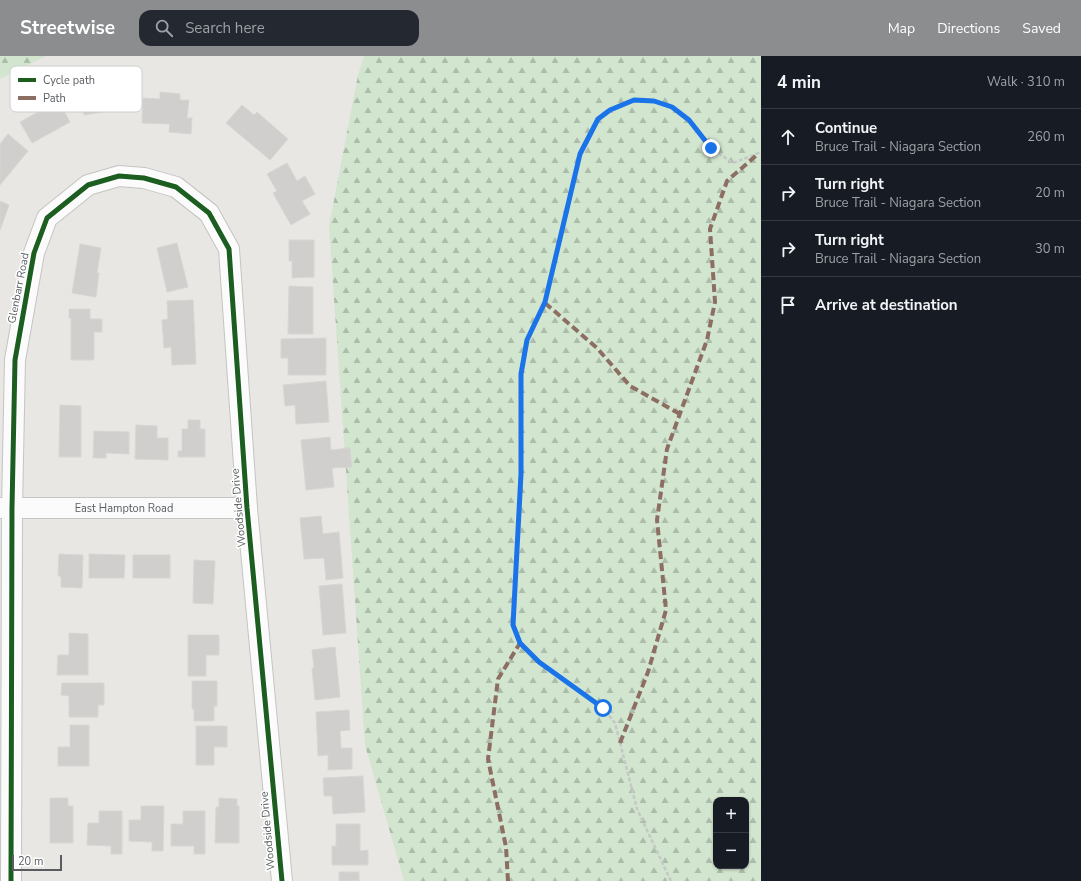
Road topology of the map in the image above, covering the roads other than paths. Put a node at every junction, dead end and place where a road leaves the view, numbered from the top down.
1 (144, 178) joint
2 (6, 508) edge
3 (247, 508) junction
4 (11, 881) edge
5 (282, 881) edge

1 - 2 street, Glenbarr Road
1 - 3 street, Woodside Drive
2 - 3 street, East Hampton Road
2 - 4 street, Glenbarr Road
3 - 5 street, Woodside Drive

